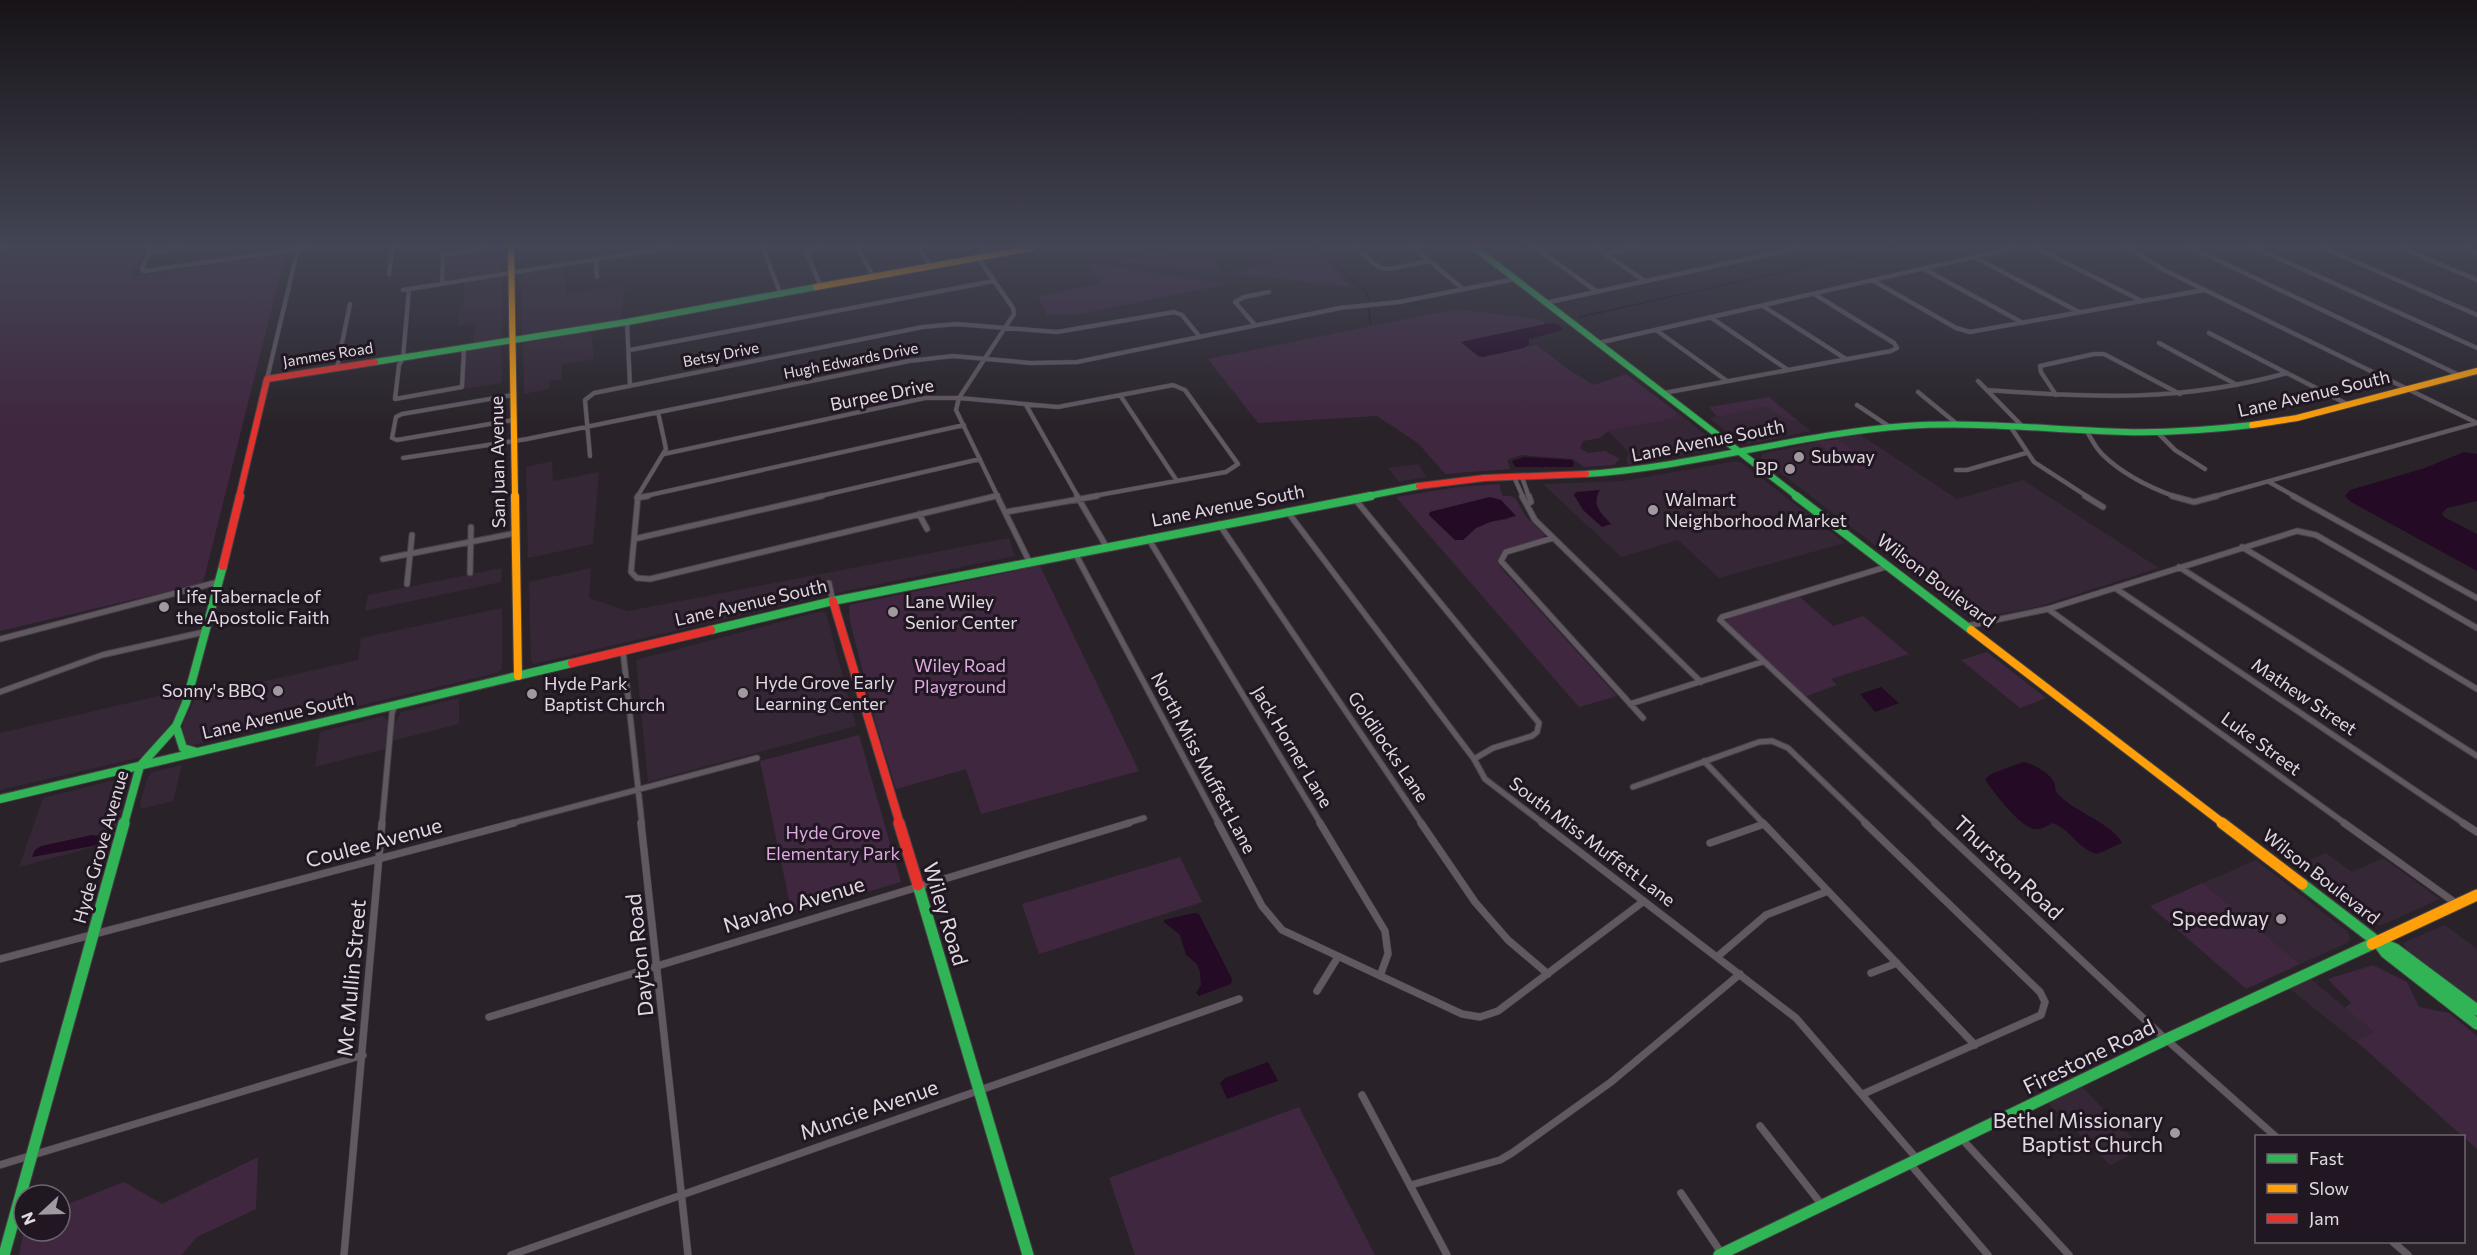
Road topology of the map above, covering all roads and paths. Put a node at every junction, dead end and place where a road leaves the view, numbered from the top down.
1 (284, 307) edge
2 (349, 307) edge
3 (407, 307) edge
4 (511, 307) edge
5 (715, 307) edge
6 (858, 307) edge
7 (1011, 307) edge
8 (1240, 307) edge
9 (1354, 307) edge
10 (1550, 307) edge
11 (1760, 307) edge
12 (1764, 307) edge
13 (1835, 307) edge
14 (1920, 307) edge
15 (1994, 307) edge
16 (2068, 307) edge
17 (2114, 307) edge
18 (2238, 307) edge
19 (2314, 307) edge
20 (2385, 307) edge
21 (2457, 307) edge
22 (2080, 313) junction
23 (2477, 315) edge
24 (1710, 317) junction
25 (627, 322) junction
26 (2024, 323) junction
27 (1255, 326) junction
28 (1006, 329) junction
29 (1656, 330) junction
30 (2209, 333) dead end
31 (1200, 337) junction
32 (512, 340) junction
33 (1598, 343) junction
34 (2159, 344) dead end
35 (464, 348) junction
36 (2477, 348) edge
37 (630, 350) junction
38 (403, 358) junction
39 (985, 359) junction
40 (1846, 359) junction
41 (337, 368) junction
42 (1788, 370) junction
43 (2477, 371) edge
44 (2287, 373) junction
45 (2459, 375) junction
46 (267, 379) junction
47 (1728, 381) junction
48 (1978, 381) dead end
49 (630, 385) junction
50 (2238, 386) junction
51 (2407, 389) junction
52 (1986, 390) junction
53 (1918, 392) dead end
54 (1664, 393) junction
55 (2180, 394) junction
56 (513, 395) junction
57 (1120, 395) junction
58 (2056, 395) junction
59 (959, 398) junction
60 (1026, 405) junction
61 (1857, 405) dead end
62 (2349, 405) junction
63 (658, 412) junction
64 (513, 420) junction
65 (2477, 423) edge
66 (1957, 424) junction
67 (964, 425) junction
68 (588, 426) junction
69 (2010, 426) junction
70 (2022, 426) junction
71 (1890, 427) junction
72 (2086, 430) junction
73 (2158, 433) junction
74 (514, 441) junction
75 (1741, 452) junction
76 (2026, 453) junction
77 (664, 454) junction
78 (590, 456) dead end
79 (403, 458) dead end
80 (980, 459) junction
81 (2205, 469) dead end
82 (1956, 470) dead end
83 (1518, 477) junction
84 (1177, 481) junction
85 (2269, 482) junction
86 (998, 495) junction
87 (1521, 495) junction
88 (1528, 495) junction
89 (637, 498) junction
90 (1080, 498) junction
91 (1354, 498) junction
92 (1528, 504) junction
93 (2103, 507) dead end
94 (1287, 511) junction
95 (1006, 512) junction
96 (919, 514) junction
97 (1219, 524) junction
98 (471, 527) dead end
99 (927, 529) dead end
100 (516, 533) junction
101 (412, 535) dead end
102 (1148, 538) junction
103 (1553, 538) junction
104 (634, 539) junction
105 (470, 541) junction
106 (1106, 546) junction
107 (2242, 547) junction
108 (1075, 552) junction
109 (410, 554) junction
110 (383, 559) dead end
111 (1029, 561) junction
112 (1889, 566) junction
113 (2179, 567) junction
114 (470, 573) dead end
115 (218, 582) junction
116 (829, 583) dead end
117 (407, 584) dead end
118 (2115, 588) junction
119 (2477, 598) edge
120 (833, 601) junction
121 (2048, 609) junction
122 (1720, 620) joint
123 (1967, 626) junction
124 (2477, 628) edge
125 (204, 632) junction
126 (0, 639) edge
127 (623, 651) junction
128 (1762, 662) junction
129 (518, 676) junction
130 (1701, 682) junction
131 (2477, 689) edge
132 (0, 692) edge
133 (395, 705) junction
134 (1630, 705) junction
135 (1643, 718) dead end
136 (176, 726) junction
137 (197, 752) junction
138 (2477, 756) edge
139 (757, 758) dead end
140 (1474, 759) junction
141 (1704, 761) junction
142 (140, 766) junction
143 (1633, 787) dead end
144 (638, 790) junction
145 (0, 799) edge
146 (1144, 818) dead end
147 (1764, 824) junction
148 (2477, 832) edge
149 (1710, 843) dead end
150 (379, 859) junction
151 (917, 886) junction
152 (1828, 891) junction
153 (2477, 895) edge
154 (1644, 901) junction
155 (2457, 904) junction
156 (93, 935) junction
157 (2376, 941) junction
158 (1338, 957) junction
159 (1717, 957) junction
160 (0, 959) edge
161 (1897, 963) junction
162 (658, 965) junction
163 (1871, 973) dead end
164 (1548, 974) junction
165 (1740, 975) junction
166 (1380, 976) junction
167 (1317, 992) dead end
168 (1239, 999) dead end
169 (2477, 1010) edge
170 (489, 1017) dead end
171 (2477, 1024) edge
172 (2167, 1039) junction
173 (1975, 1045) junction
174 (363, 1055) junction
175 (979, 1091) junction
176 (1863, 1094) junction
177 (1362, 1095) dead end
178 (1760, 1126) dead end
179 (2274, 1135) edge
180 (1961, 1138) junction
181 (32, 1155) junction
182 (1914, 1162) junction
183 (0, 1165) edge
184 (1410, 1185) junction
185 (1681, 1193) dead end
186 (682, 1195) junction
187 (1822, 1206) junction
188 (2393, 1243) edge
189 (1720, 1254) edge
190 (4, 1255) edge
191 (344, 1255) edge
192 (511, 1255) edge
193 (688, 1255) edge
194 (1028, 1255) edge
195 (1447, 1255) edge
196 (1988, 1255) edge
197 (2069, 1255) edge
198 (2408, 1255) edge

1 - 46 street, Hyde Grove Avenue
2 - 41 street
3 - 38 street
4 - 32 street, San Juan Avenue
5 - 25 street, Jammes Road
6 - 37 street
7 - 28 street
8 - 27 street
9 - 27 street, Hugh Edwards Drive
10 - 33 street, Wilson Boulevard
11 - 24 street
12 - 40 street
13 - 40 street
14 - 26 street
15 - 26 street
16 - 22 street
17 - 22 street
18 - 51 street
19 - 45 street
20 - 36 street
21 - 23 street
22 - 26 street
24 - 29 street
24 - 42 street
25 - 32 street, Jammes Road
25 - 37 street
27 - 31 street, Hugh Edwards Drive
28 - 31 street, Betsy Drive
28 - 39 street
28 - 49 street, Betsy Drive
29 - 33 street
29 - 47 street
30 - 44 street
31 - 39 street, Hugh Edwards Drive
32 - 35 street, Jammes Road
32 - 56 street, San Juan Avenue
33 - 54 street, Wilson Boulevard
34 - 50 street
35 - 38 street, Jammes Road
35 - 38 street
37 - 49 street
38 - 41 street, Jammes Road
39 - 59 street
39 - 63 street, Hugh Edwards Drive
40 - 42 street
41 - 46 street, Jammes Road
42 - 47 street
43 - 45 street, Lane Avenue South
44 - 50 street
44 - 62 street
45 - 51 street, Lane Avenue South
46 - 115 street, Hyde Grove Avenue
47 - 54 street
48 - 52 street
49 - 68 street, Betsy Drive
50 - 55 street
51 - 62 street, Lane Avenue South
51 - 65 street
52 - 58 street
52 - 70 street
53 - 66 street
54 - 75 street, Wilson Boulevard
55 - 58 street
55 - 58 street
56 - 64 street, San Juan Avenue
56 - 64 street
57 - 60 street, Burpee Drive
57 - 84 street
57 - 84 street, Burpee Drive
59 - 60 street, Burpee Drive
59 - 67 street
59 - 77 street, Burpee Drive
60 - 90 street
61 - 71 street
62 - 73 street, Lane Avenue South
63 - 68 street, Hugh Edwards Drive
63 - 77 street
64 - 74 street, San Juan Avenue
65 - 85 street
66 - 69 street, Lane Avenue South
66 - 71 street, Lane Avenue South
67 - 80 street
67 - 89 street
68 - 74 street, Hugh Edwards Drive
68 - 78 street
69 - 70 street, Lane Avenue South
69 - 76 street
70 - 72 street, Lane Avenue South
71 - 75 street, Lane Avenue South
72 - 73 street, Lane Avenue South
72 - 85 street
73 - 81 street
74 - 79 street, Hugh Edwards Drive
74 - 100 street, San Juan Avenue
75 - 83 street, Lane Avenue South
75 - 112 street, Wilson Boulevard
76 - 82 street
76 - 93 street
77 - 89 street
80 - 86 street
80 - 104 street
83 - 87 street
83 - 88 street
83 - 91 street, Lane Avenue South
84 - 90 street
85 - 119 street
86 - 95 street
86 - 96 street
87 - 88 street
87 - 92 street
88 - 92 street
89 - 104 street
90 - 95 street
90 - 106 street
91 - 94 street, Lane Avenue South
91 - 140 street
92 - 103 street
94 - 97 street, Lane Avenue South
94 - 140 street, South Miss Muffett Lane
95 - 111 street
96 - 99 street
96 - 104 street
97 - 102 street, Lane Avenue South
97 - 164 street, Goldilocks Lane
98 - 105 street
100 - 105 street
100 - 129 street, San Juan Avenue
101 - 109 street
102 - 106 street, Lane Avenue South
102 - 166 street, Jack Horner Lane
103 - 130 street
103 - 134 street
105 - 109 street
105 - 114 street
106 - 108 street, Lane Avenue South
107 - 113 street
107 - 124 street
107 - 131 street
108 - 111 street, Lane Avenue South
108 - 158 street, North Miss Muffett Lane
109 - 110 street
109 - 117 street
111 - 120 street, Lane Avenue South
112 - 122 street
112 - 123 street, Wilson Boulevard
113 - 118 street
113 - 138 street
115 - 125 street, Hyde Grove Avenue
115 - 126 street
116 - 120 street, Wiley Road
118 - 121 street
118 - 148 street, Mathew Street
120 - 127 street, Lane Avenue South
120 - 151 street, Wiley Road
121 - 123 street
121 - 155 street, Luke Street
122 - 128 street, Thurston Road
123 - 157 street, Wilson Boulevard
125 - 132 street
125 - 136 street, Hyde Grove Avenue
127 - 129 street, Lane Avenue South
127 - 144 street, Dayton Road
128 - 130 street
128 - 172 street, Thurston Road
129 - 133 street, Lane Avenue South
130 - 134 street
133 - 137 street, Lane Avenue South
133 - 150 street, Mc Mullin Street
134 - 135 street
136 - 137 street
136 - 142 street, Hyde Grove Avenue
137 - 142 street, Lane Avenue South
139 - 144 street, Coulee Avenue
140 - 154 street, South Miss Muffett Lane
141 - 143 street
141 - 147 street
141 - 173 street
142 - 145 street, Lane Avenue South
142 - 156 street, Hyde Grove Avenue
144 - 150 street, Coulee Avenue
144 - 162 street, Dayton Road
146 - 151 street, Navaho Avenue
147 - 149 street
147 - 152 street
150 - 156 street, Coulee Avenue
150 - 174 street, Mc Mullin Street
151 - 162 street, Navaho Avenue
151 - 175 street, Wiley Road
152 - 159 street
152 - 161 street
153 - 155 street, Firestone Road
154 - 159 street, South Miss Muffett Lane
154 - 164 street, North Miss Muffett Lane
155 - 157 street, Firestone Road
156 - 160 street, Coulee Avenue
156 - 181 street, Hyde Grove Avenue
157 - 169 street, Wilson Boulevard
157 - 171 street, Wilson Boulevard
157 - 172 street, Firestone Road
158 - 166 street, North Miss Muffett Lane
158 - 167 street
159 - 165 street, South Miss Muffett Lane
161 - 163 street
161 - 173 street
162 - 170 street, Navaho Avenue
162 - 186 street, Dayton Road
164 - 166 street, North Miss Muffett Lane
165 - 176 street, South Miss Muffett Lane
165 - 184 street
168 - 175 street, Muncie Avenue
172 - 179 street, Thurston Road
172 - 180 street, Firestone Road
173 - 176 street
174 - 181 street
174 - 191 street, Mc Mullin Street
175 - 186 street, Muncie Avenue
175 - 194 street, Wiley Road
176 - 182 street, South Miss Muffett Lane
177 - 184 street
178 - 187 street
180 - 182 street, Firestone Road
180 - 197 street
181 - 183 street
181 - 190 street, Hyde Grove Avenue
182 - 187 street, Firestone Road
182 - 196 street, South Miss Muffett Lane
184 - 195 street
185 - 189 street
186 - 192 street, Muncie Avenue
186 - 193 street, Dayton Road
187 - 189 street, Firestone Road
188 - 198 street

